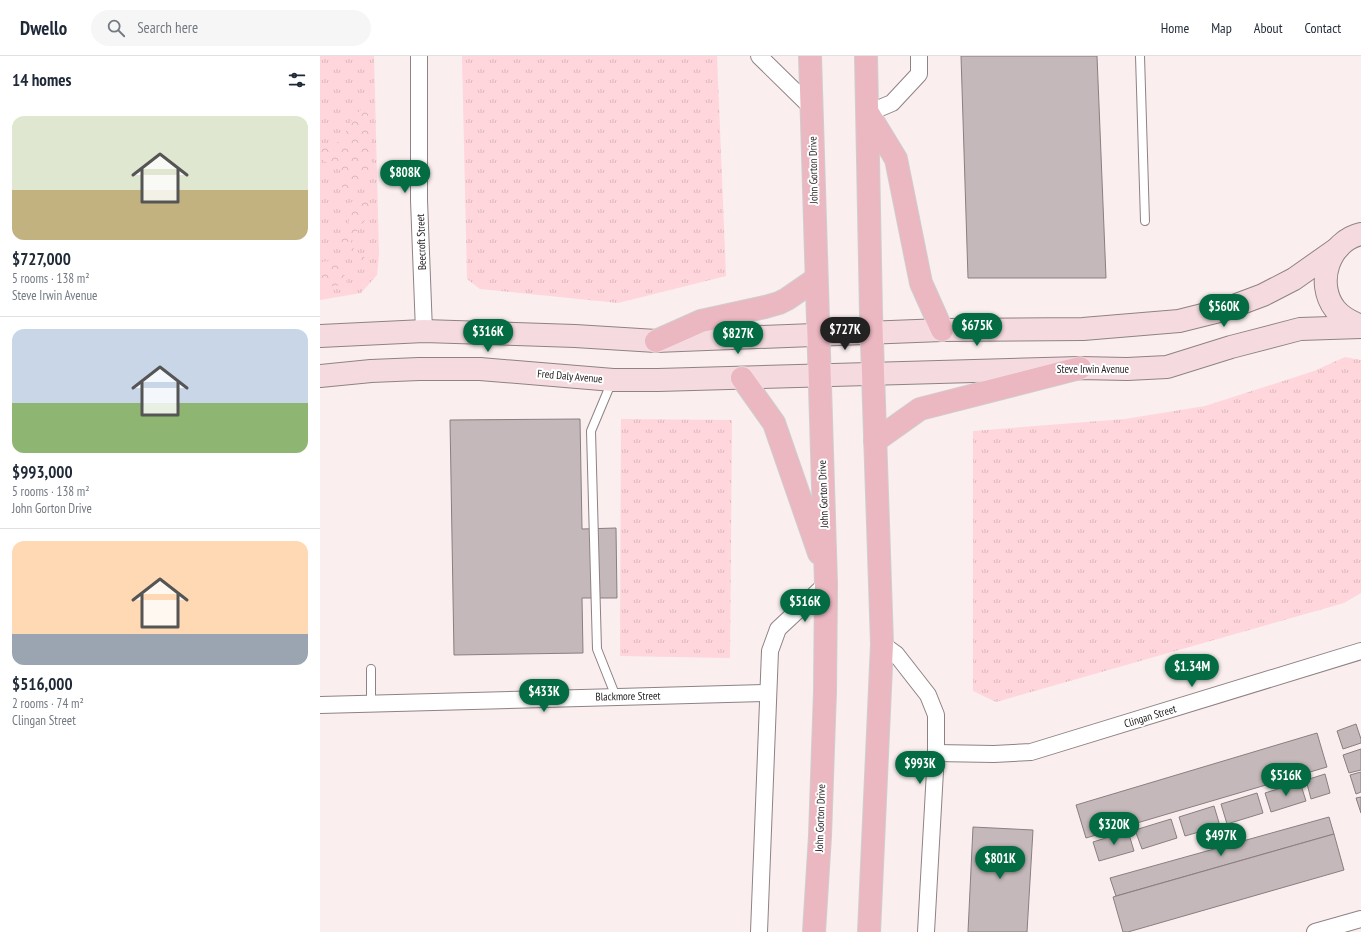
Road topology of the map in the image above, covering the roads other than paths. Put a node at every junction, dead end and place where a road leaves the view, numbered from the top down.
1 (419, 56) edge
2 (759, 56) edge
3 (810, 56) edge
4 (866, 56) edge
5 (919, 56) edge
6 (1140, 56) edge
7 (812, 108) junction
8 (868, 113) junction
9 (1145, 221) dead end
10 (1361, 234) edge
11 (1338, 248) junction
12 (816, 279) junction
13 (1361, 327) edge
14 (942, 330) junction
15 (424, 331) junction
16 (871, 333) junction
17 (818, 335) junction
18 (320, 336) edge
19 (656, 341) junction
20 (1080, 368) junction
21 (873, 374) junction
22 (320, 376) edge
23 (819, 376) junction
24 (742, 378) junction
25 (613, 380) junction
26 (875, 441) junction
27 (826, 578) junction
28 (882, 644) junction
29 (1361, 652) edge
30 (371, 669) dead end
31 (768, 693) junction
32 (616, 697) junction
33 (371, 703) junction
34 (320, 705) edge
35 (936, 753) junction
36 (1361, 919) edge
37 (759, 932) edge
38 (814, 932) edge
39 (869, 932) edge
40 (926, 932) edge
41 (1315, 932) edge

1 - 15 street, Beecroft Street
2 - 7 street
3 - 7 main road, John Gorton Drive
4 - 8 main road
5 - 8 street
6 - 9 lane
7 - 12 main road, John Gorton Drive
8 - 14 main road
8 - 16 main road
10 - 11 street
11 - 13 street
11 - 14 street
12 - 17 main road, John Gorton Drive
12 - 19 main road
13 - 20 street, Steve Irwin Avenue
14 - 16 street
15 - 18 street
15 - 19 street
16 - 17 street
16 - 21 main road
17 - 19 street
17 - 23 main road, John Gorton Drive
20 - 21 street, Steve Irwin Avenue
20 - 26 main road
21 - 23 street, Steve Irwin Avenue
21 - 26 main road
22 - 25 street, Fred Daly Avenue
23 - 24 street, Fred Daly Avenue
23 - 27 main road, John Gorton Drive
24 - 25 street, Fred Daly Avenue
24 - 27 main road
25 - 32 lane
26 - 28 main road
27 - 31 street
27 - 38 main road, John Gorton Drive
28 - 35 street
28 - 39 main road
29 - 35 street, Clingan Street
30 - 33 lane
31 - 32 street, Blackmore Street
31 - 37 street
32 - 33 street, Blackmore Street
33 - 34 street, Blackmore Street
35 - 40 street
36 - 41 street

